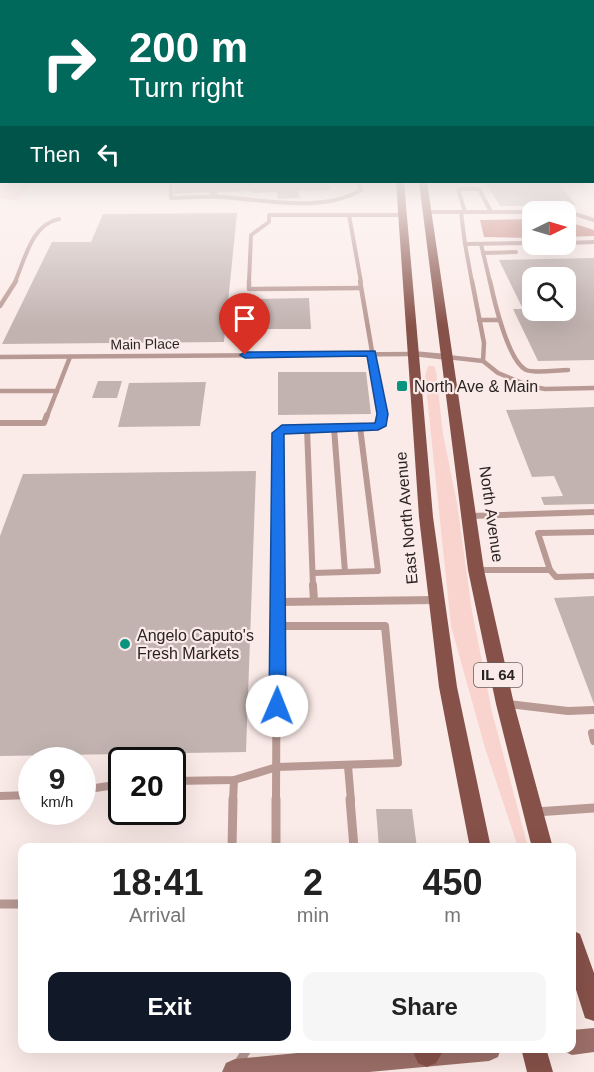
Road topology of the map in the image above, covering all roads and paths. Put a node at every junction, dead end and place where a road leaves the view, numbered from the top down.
1 (42, 226) edge
2 (263, 226) edge
3 (351, 226) edge
4 (404, 226) edge
5 (430, 226) edge
6 (464, 226) edge
7 (594, 242) edge
8 (522, 243) edge
9 (576, 243) edge
10 (465, 244) junction
11 (481, 244) junction
12 (516, 252) dead end
13 (483, 254) junction
14 (361, 288) junction
15 (0, 306) edge
16 (479, 320) junction
17 (499, 320) junction
18 (371, 353) junction
19 (414, 354) junction
20 (0, 357) edge
21 (70, 357) junction
22 (447, 357) junction
23 (483, 362) junction
24 (568, 370) dead end
25 (594, 388) edge
26 (0, 391) edge
27 (57, 391) junction
28 (0, 423) edge
29 (360, 427) junction
30 (307, 428) junction
31 (334, 428) junction
32 (594, 512) edge
33 (470, 516) junction
34 (594, 532) edge
35 (476, 570) junction
36 (550, 570) junction
37 (345, 572) junction
38 (313, 573) junction
39 (594, 576) edge
40 (436, 600) junction
41 (314, 601) junction
42 (278, 602) junction
43 (278, 626) junction
44 (504, 704) junction
45 (594, 710) edge
46 (348, 766) junction
47 (277, 767) junction
48 (234, 780) junction
49 (186, 781) edge
50 (18, 795) edge
51 (0, 796) edge
52 (594, 808) edge
53 (533, 812) junction
54 (232, 843) edge
55 (276, 843) edge
56 (354, 843) edge
57 (480, 843) edge
58 (542, 843) edge
59 (0, 904) edge
60 (18, 904) edge
61 (576, 954) edge
62 (594, 1010) edge
63 (594, 1040) edge
64 (576, 1042) edge
65 (245, 1053) edge
66 (404, 1053) edge
67 (534, 1053) edge
68 (234, 1072) edge
69 (540, 1072) edge

1 - 15 lane
2 - 14 lane
3 - 14 lane
4 - 19 main road, East North Avenue
5 - 22 main road, North Avenue / IL 64
6 - 10 lane
7 - 9 lane
8 - 11 lane
10 - 11 lane
10 - 16 lane
11 - 13 lane
12 - 13 lane
13 - 17 lane
14 - 18 lane
16 - 17 lane
16 - 23 lane
17 - 24 lane
18 - 19 lane, Main Place
18 - 21 lane, Main Place
18 - 29 lane
19 - 22 street
19 - 40 main road, East North Avenue
20 - 21 lane, Main Place
21 - 27 lane
22 - 23 lane
22 - 33 main road, North Avenue / IL 64
23 - 25 lane
26 - 27 lane
27 - 28 lane
29 - 31 lane
29 - 37 lane
30 - 31 lane
30 - 38 lane
30 - 42 lane
31 - 37 lane
32 - 33 lane
33 - 35 main road, North Avenue / IL 64
34 - 36 lane
35 - 36 lane
35 - 44 main road, North Avenue / IL 64
36 - 39 lane
37 - 38 lane
38 - 41 lane
40 - 41 lane
40 - 57 main road, East North Avenue
41 - 42 lane
42 - 43 lane
43 - 46 lane
43 - 47 lane
44 - 45 lane
44 - 53 main road, North Avenue / IL 64
46 - 47 lane
46 - 56 lane
47 - 48 lane
47 - 55 lane
48 - 49 lane
48 - 54 lane
50 - 51 lane
52 - 53 lane
53 - 58 main road, North Avenue / IL 64
59 - 60 lane
61 - 62 main road
63 - 64 main road
65 - 68 lane
66 - 68 main road
67 - 69 main road

